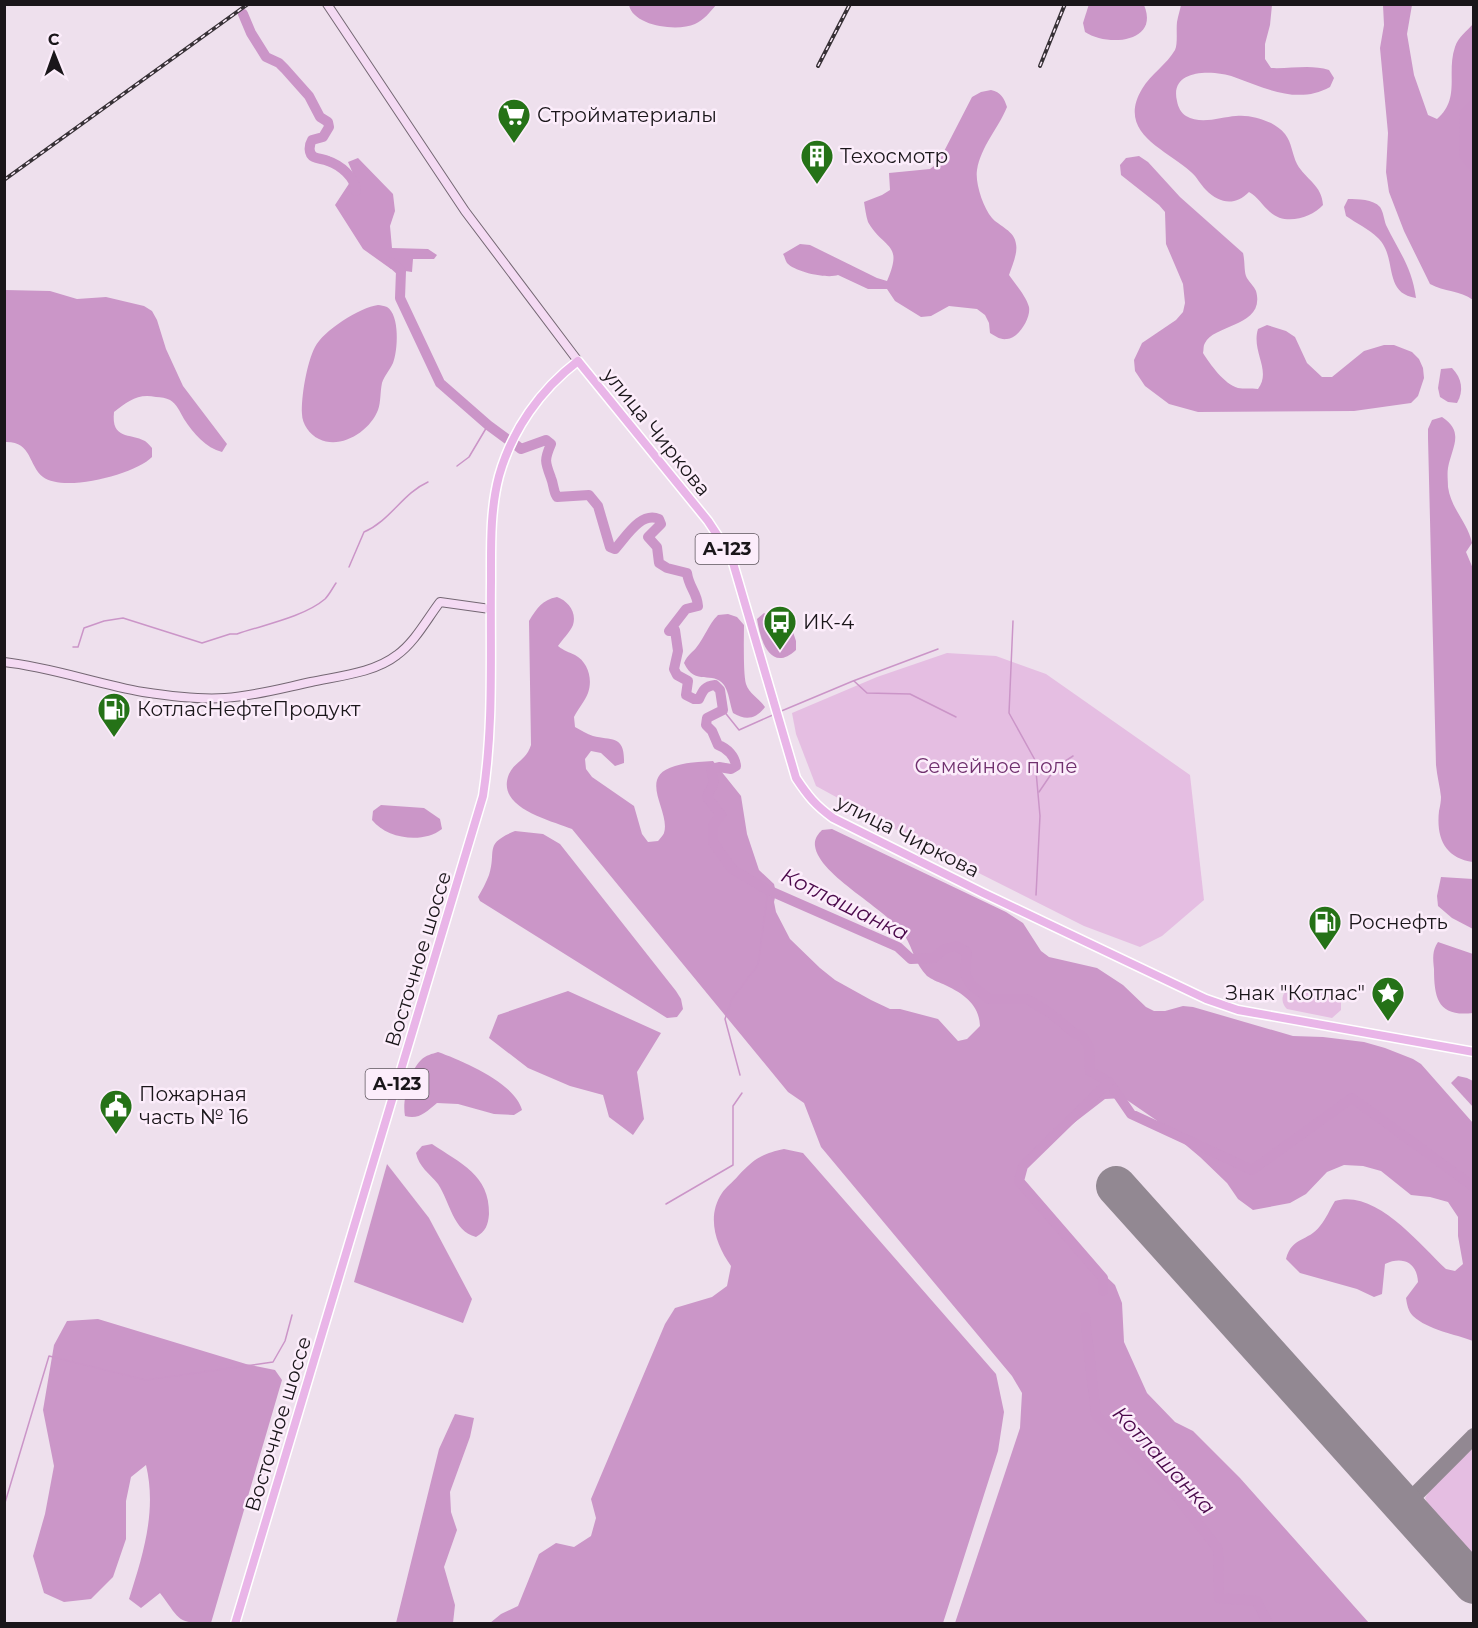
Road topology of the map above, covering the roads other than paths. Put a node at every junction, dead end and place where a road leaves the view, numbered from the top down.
1 (327, 4) edge
2 (578, 361) junction
3 (490, 609) junction
4 (4, 662) edge
5 (1473, 1052) edge
6 (235, 1623) edge

1 - 2 main road, улица Чиркова
2 - 3 main road, Восточное шоссе / А-123
2 - 5 main road, улица Чиркова / А-123
3 - 4 main road
3 - 6 main road, Восточное шоссе / А-123

